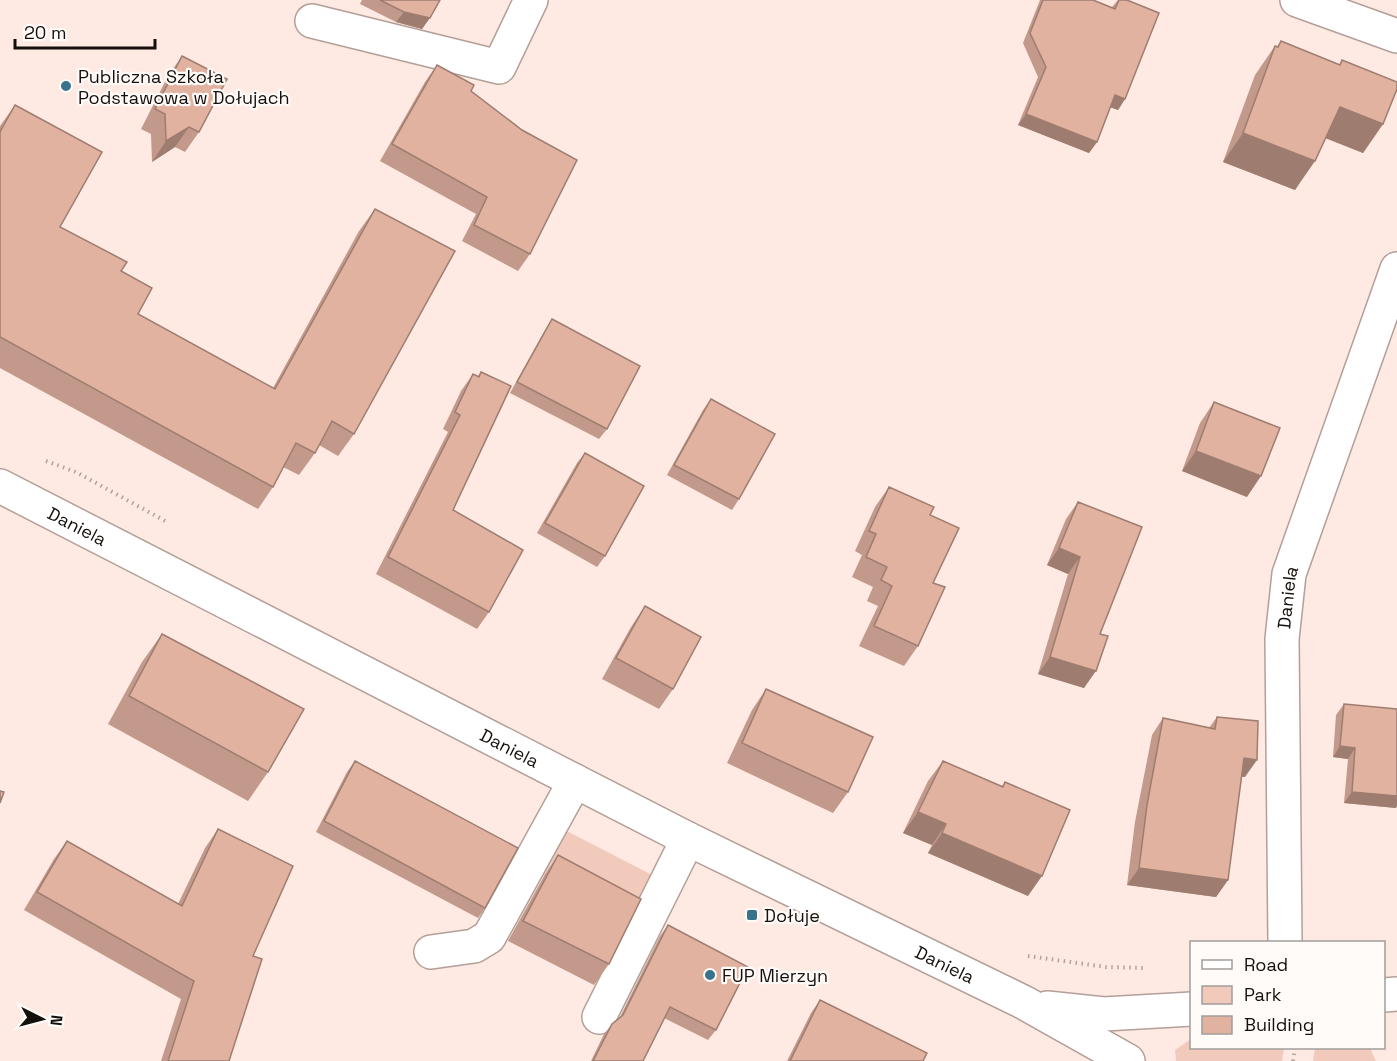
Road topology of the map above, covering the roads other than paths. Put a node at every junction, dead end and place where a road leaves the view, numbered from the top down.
1 (531, 0) edge
2 (1297, 0) edge
3 (312, 21) dead end
4 (1397, 36) edge
5 (1397, 269) edge
6 (0, 486) edge
7 (575, 781) junction
8 (688, 839) junction
9 (1285, 941) edge
10 (431, 952) dead end
11 (1023, 1002) junction
12 (1190, 1009) edge
13 (599, 1017) dead end
14 (1128, 1061) edge

1 - 3 street
2 - 4 street
5 - 9 street, Daniela
6 - 7 street, Daniela
7 - 8 street, Daniela
7 - 10 street
8 - 11 street, Daniela
8 - 13 street
11 - 12 street, Daniela
11 - 14 street, Daniela

